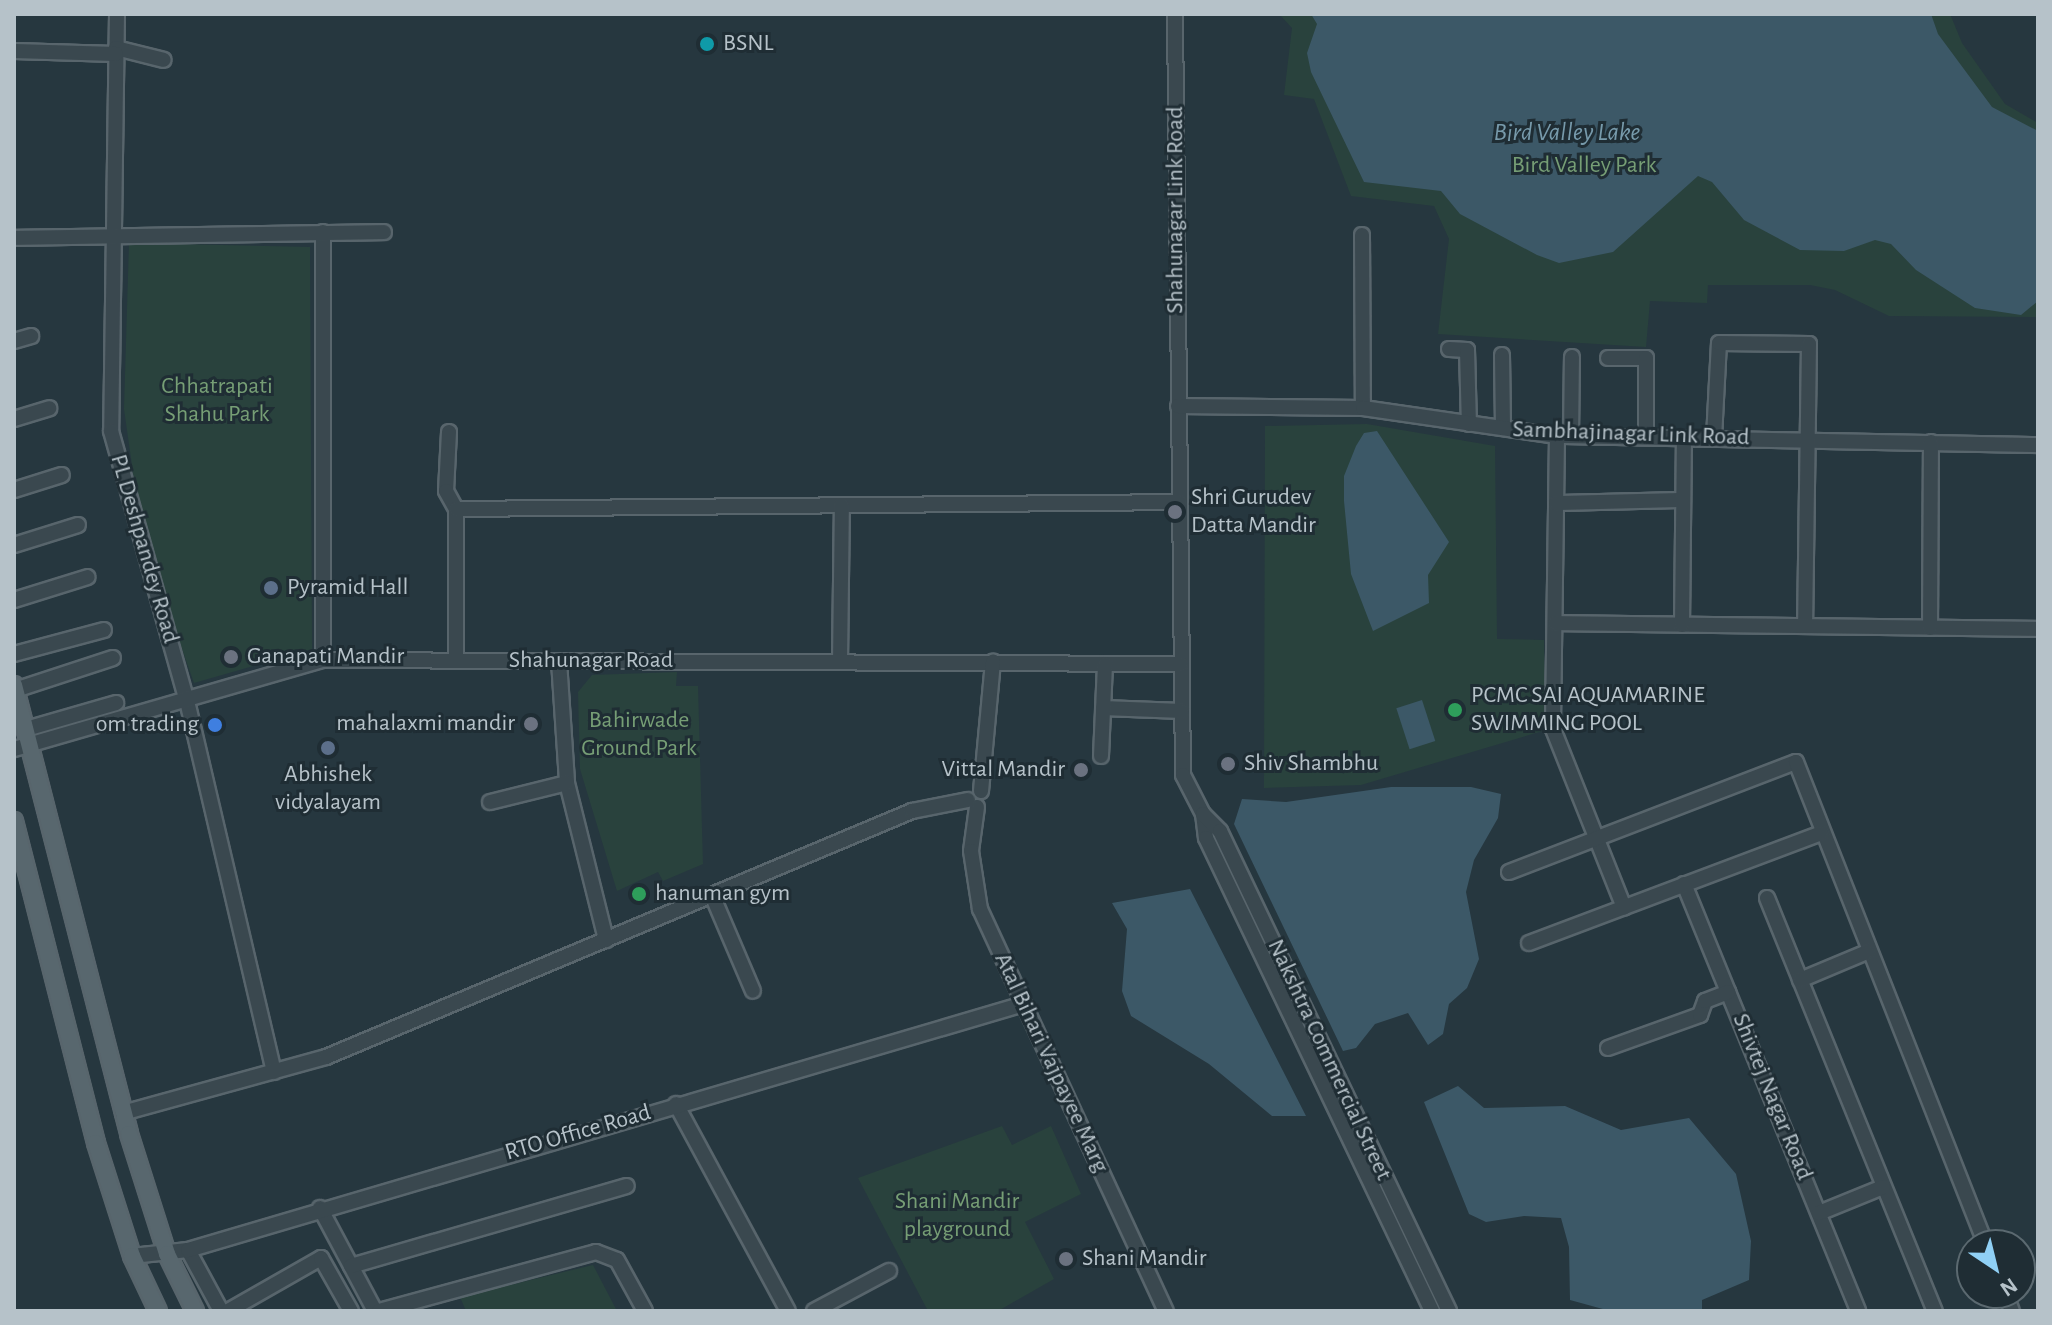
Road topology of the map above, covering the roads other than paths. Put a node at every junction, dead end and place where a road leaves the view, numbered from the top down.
1 (117, 14) edge
2 (1175, 14) edge
3 (14, 51) edge
4 (116, 51) junction
5 (164, 60) dead end
6 (323, 232) junction
7 (384, 232) dead end
8 (1362, 235) dead end
9 (115, 237) junction
10 (14, 238) edge
11 (31, 336) dead end
12 (14, 341) edge
13 (1449, 349) dead end
14 (1502, 355) dead end
15 (1572, 357) dead end
16 (1608, 358) dead end
17 (1178, 406) junction
18 (49, 408) dead end
19 (1363, 408) junction
20 (14, 419) edge
21 (1469, 424) junction
22 (1503, 428) junction
23 (449, 432) dead end
24 (1564, 436) junction
25 (1646, 437) junction
26 (1684, 438) junction
27 (1714, 438) junction
28 (1810, 440) junction
29 (1931, 442) junction
30 (2038, 445) edge
31 (62, 475) dead end
32 (14, 490) edge
33 (1683, 500) junction
34 (1180, 502) junction
35 (1556, 503) junction
36 (842, 505) junction
37 (456, 509) junction
38 (78, 525) dead end
39 (14, 545) edge
40 (88, 577) dead end
41 (14, 600) edge
42 (1555, 623) junction
43 (1682, 625) junction
44 (1805, 626) junction
45 (1930, 628) junction
46 (2038, 629) edge
47 (104, 630) dead end
48 (14, 654) edge
49 (113, 658) dead end
50 (323, 660) junction
51 (456, 661) junction
52 (559, 661) junction
53 (840, 662) junction
54 (993, 662) junction
55 (1105, 664) junction
56 (1181, 664) junction
57 (15, 688) edge
58 (187, 701) junction
59 (116, 703) dead end
60 (1103, 708) junction
61 (1182, 711) junction
62 (23, 741) edge
63 (1101, 756) dead end
64 (567, 783) junction
65 (975, 799) junction
66 (490, 802) dead end
67 (1203, 814) junction
68 (14, 821) edge
69 (1821, 833) junction
70 (1595, 838) junction
71 (1509, 872) dead end
72 (1684, 884) junction
73 (712, 895) junction
74 (1767, 898) dead end
75 (1624, 907) junction
76 (606, 940) junction
77 (1529, 943) dead end
78 (1867, 952) junction
79 (1800, 980) junction
80 (753, 991) dead end
81 (1728, 992) junction
82 (1024, 1004) junction
83 (1608, 1048) dead end
84 (274, 1072) junction
85 (676, 1104) junction
86 (123, 1113) junction
87 (627, 1186) dead end
88 (1883, 1187) junction
89 (320, 1208) junction
90 (1819, 1213) junction
91 (1980, 1229) edge
92 (188, 1250) junction
93 (167, 1254) junction
94 (132, 1256) junction
95 (351, 1266) junction
96 (889, 1271) dead end
97 (158, 1311) edge
98 (195, 1311) edge
99 (221, 1311) edge
100 (228, 1311) edge
101 (351, 1311) edge
102 (377, 1311) edge
103 (645, 1311) edge
104 (788, 1311) edge
105 (814, 1311) edge
106 (1166, 1311) edge
107 (1432, 1311) edge
108 (1449, 1311) edge
109 (1858, 1311) edge
110 (1935, 1311) edge

1 - 4 street, PL Deshpandey Road
2 - 17 street, Shahunagar Link Road
3 - 4 street
4 - 5 street
4 - 9 street, PL Deshpandey Road
6 - 7 street
6 - 9 street
6 - 50 street
8 - 19 street
9 - 10 street
9 - 58 street, PL Deshpandey Road
11 - 12 street
13 - 21 street
14 - 22 street
15 - 24 street
16 - 25 street
17 - 19 street, Sambhajinagar Link Road
17 - 34 street, Nakshtra Commercial Street
18 - 20 street
19 - 21 street, Sambhajinagar Link Road
21 - 22 street, Sambhajinagar Link Road
22 - 24 street, Sambhajinagar Link Road
23 - 37 street
24 - 25 street, Sambhajinagar Link Road
24 - 35 street
25 - 26 street, Sambhajinagar Link Road
26 - 27 street, Sambhajinagar Link Road
26 - 33 street
27 - 28 street, Sambhajinagar Link Road
27 - 28 street
28 - 29 street, Sambhajinagar Link Road
28 - 44 street
29 - 30 street, Sambhajinagar Link Road
29 - 45 street
31 - 32 street
33 - 35 street
33 - 43 street
34 - 36 street
34 - 56 street, Nakshtra Commercial Street
35 - 42 street
36 - 37 street
36 - 53 street
37 - 51 street
38 - 39 street
40 - 41 street
42 - 43 street
42 - 70 street
43 - 44 street
44 - 45 street
45 - 46 street
47 - 48 street
49 - 57 street
50 - 51 street, Shahunagar Road
50 - 58 street, Shahunagar Road
51 - 52 street, Shahunagar Road
52 - 53 street, Shahunagar Road
52 - 64 street
53 - 54 street, Shahunagar Road
54 - 55 street, Shahunagar Road
54 - 65 street, Atal Bihari Vajpayee Marg
55 - 56 street, Shahunagar Road
55 - 60 street
56 - 61 street, Nakshtra Commercial Street
57 - 62 main road
58 - 62 street, Shahunagar Road
58 - 84 street, PL Deshpandey Road
59 - 62 street
60 - 61 street
60 - 63 street
61 - 67 street, Nakshtra Commercial Street
62 - 86 main road
64 - 66 street
64 - 76 street
65 - 73 street
65 - 82 street, Atal Bihari Vajpayee Marg
67 - 107 street, Nakshtra Commercial Street
67 - 108 street, Nakshtra Commercial Street
68 - 94 main road
69 - 70 street
69 - 72 street
69 - 78 street
70 - 71 street
70 - 75 street
72 - 75 street
72 - 81 street, Shivtej Nagar Road
73 - 76 street
73 - 80 street
74 - 79 street
75 - 77 street
76 - 84 street
78 - 79 street
78 - 91 street
79 - 88 street
81 - 83 street
81 - 90 street, Shivtej Nagar Road
82 - 85 street, RTO Office Road
82 - 106 street, Atal Bihari Vajpayee Marg
84 - 86 street
85 - 89 street, RTO Office Road
85 - 104 street
86 - 93 main road
87 - 95 street
88 - 90 street
88 - 110 street
89 - 92 street, RTO Office Road
89 - 95 street
90 - 109 street, Shivtej Nagar Road
92 - 93 street, RTO Office Road
92 - 99 street
93 - 94 street, RTO Office Road
93 - 98 main road
94 - 97 main road
95 - 102 street
96 - 105 street
100 - 101 street
102 - 103 street

